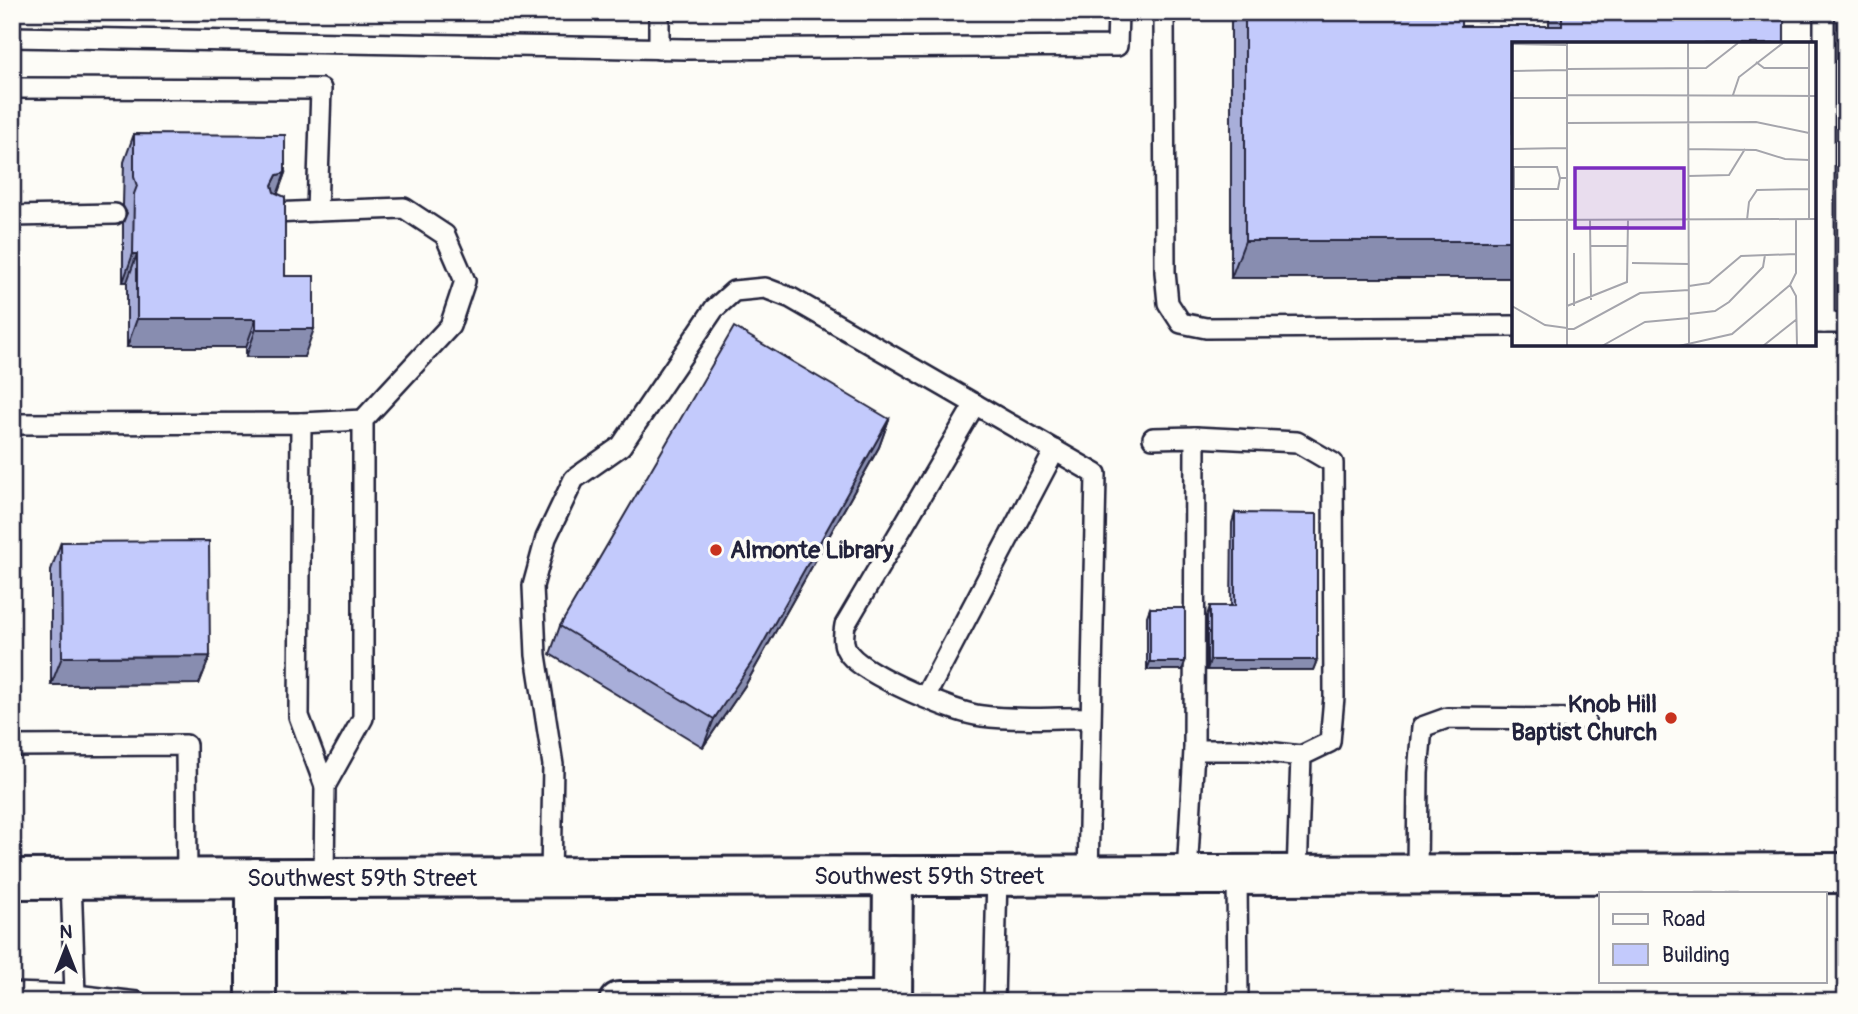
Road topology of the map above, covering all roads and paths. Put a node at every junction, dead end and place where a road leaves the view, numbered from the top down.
1 (659, 12) edge
2 (1118, 12) edge
3 (1164, 12) edge
4 (1824, 12) edge
5 (12, 37) edge
6 (659, 49) junction
7 (12, 88) edge
8 (317, 211) junction
9 (274, 213) edge
10 (115, 214) dead end
11 (12, 216) edge
12 (1819, 323) edge
13 (1846, 323) edge
14 (1512, 326) edge
15 (975, 404) junction
16 (363, 420) junction
17 (12, 424) edge
18 (301, 424) junction
19 (1195, 437) junction
20 (1153, 438) dead end
21 (1055, 450) junction
22 (925, 698) junction
23 (1090, 718) junction
24 (1585, 719) dead end
25 (12, 746) edge
26 (1194, 750) junction
27 (1301, 756) junction
28 (325, 786) junction
29 (1846, 873) edge
30 (1417, 874) junction
31 (997, 875) junction
32 (1186, 875) junction
33 (1237, 875) junction
34 (1297, 875) junction
35 (893, 876) junction
36 (551, 877) junction
37 (1088, 877) junction
38 (187, 878) junction
39 (256, 878) junction
40 (324, 878) junction
41 (12, 879) edge
42 (71, 879) junction
43 (13, 993) edge
44 (75, 995) junction
45 (50, 998) edge
46 (95, 999) edge
47 (892, 1001) edge
48 (12, 1002) edge
49 (136, 1002) edge
50 (257, 1002) edge
51 (619, 1002) edge
52 (994, 1002) edge
53 (1238, 1002) edge

1 - 6 lane
2 - 6 lane
3 - 14 lane
4 - 12 lane
5 - 6 lane
7 - 8 lane
8 - 9 lane
8 - 16 lane
10 - 11 lane
12 - 13 lane
15 - 21 lane
15 - 22 lane
15 - 36 lane
16 - 18 lane
16 - 28 lane
17 - 18 lane
18 - 28 lane
19 - 20 lane
19 - 26 lane
19 - 27 lane
21 - 22 lane
21 - 23 lane
22 - 23 lane
23 - 37 lane
24 - 30 lane
25 - 38 lane
26 - 27 lane
26 - 32 lane
27 - 34 lane
28 - 40 lane
29 - 30 main road, Southwest 59th Street
30 - 34 main road, Southwest 59th Street
31 - 35 main road, Southwest 59th Street
31 - 37 main road, Southwest 59th Street
31 - 52 lane
32 - 33 main road, Southwest 59th Street
32 - 37 main road, Southwest 59th Street
33 - 34 main road, Southwest 59th Street
33 - 53 lane
35 - 36 main road, Southwest 59th Street
35 - 47 main road
36 - 40 main road, Southwest 59th Street
38 - 39 main road, Southwest 59th Street
38 - 42 main road, Southwest 59th Street
39 - 40 main road, Southwest 59th Street
39 - 50 main road
41 - 42 main road, Southwest 59th Street
42 - 44 lane
43 - 45 lane
43 - 48 lane
44 - 45 lane
44 - 46 lane
46 - 49 lane
47 - 51 main road

